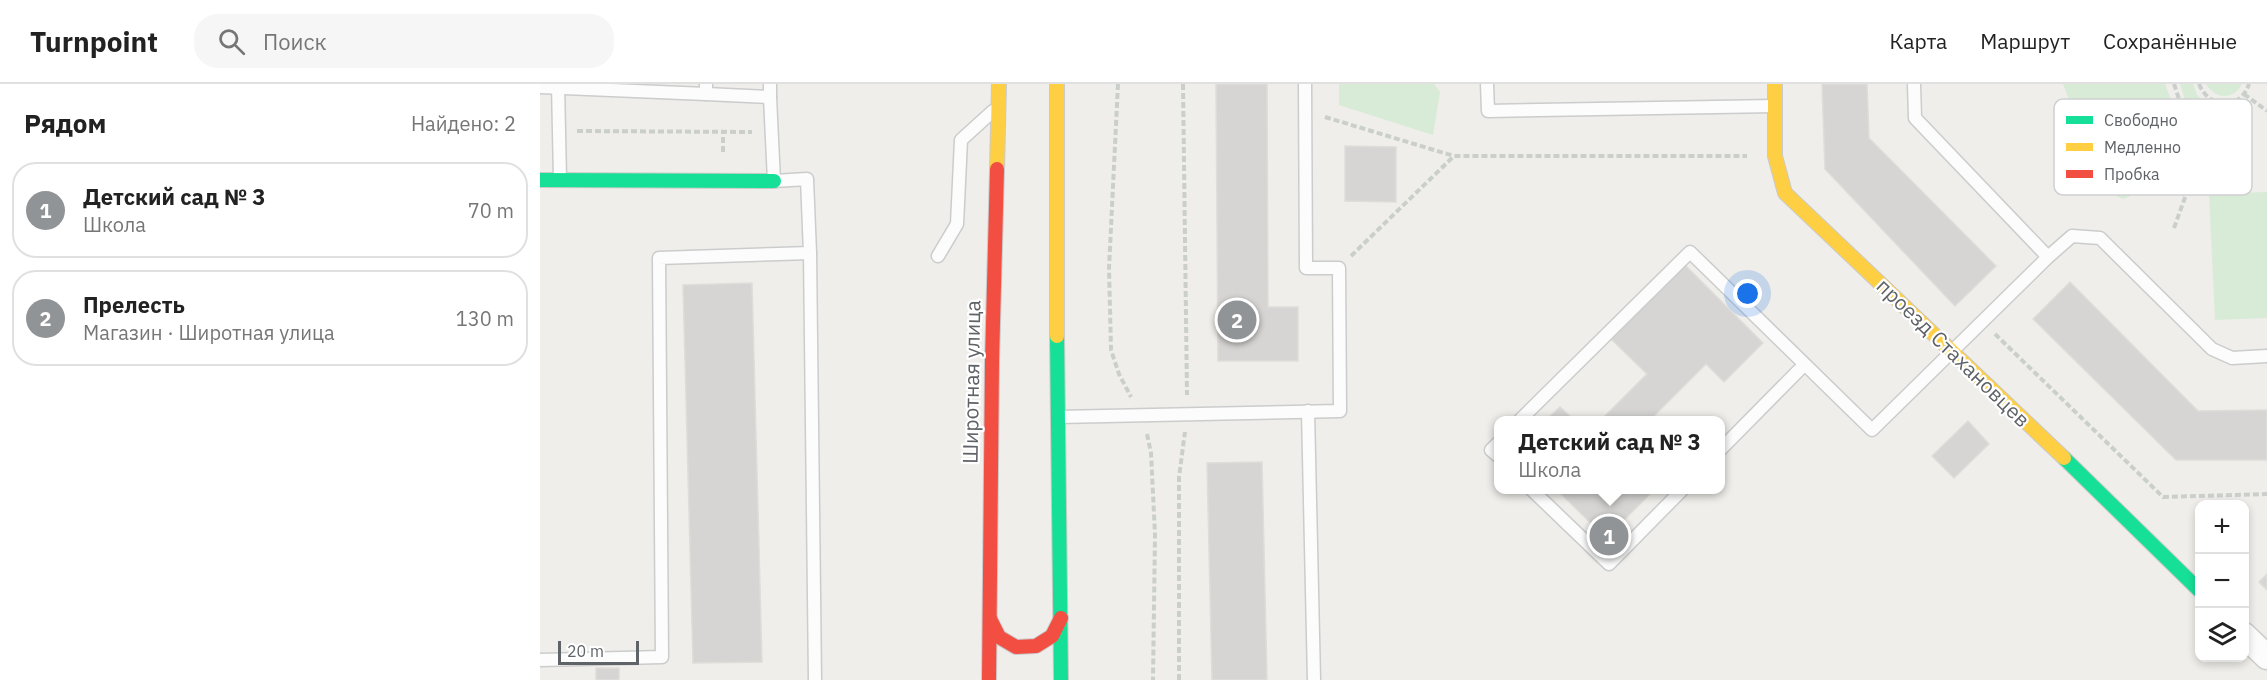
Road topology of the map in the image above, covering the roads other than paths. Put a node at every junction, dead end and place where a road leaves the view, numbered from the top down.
1 (999, 84) edge
2 (1058, 84) edge
3 (1305, 84) edge
4 (1487, 84) edge
5 (1775, 84) edge
6 (1914, 84) edge
7 (558, 86) edge
8 (540, 87) edge
9 (706, 89) edge
10 (770, 90) edge
11 (1775, 106) junction
12 (999, 107) junction
13 (540, 180) edge
14 (560, 180) junction
15 (774, 181) junction
16 (810, 253) junction
17 (938, 256) dead end
18 (2048, 257) junction
19 (1953, 351) junction
20 (2267, 356) edge
21 (1804, 364) junction
22 (1308, 411) junction
23 (1524, 416) edge
24 (1057, 417) junction
25 (1725, 445) edge
26 (1537, 494) edge
27 (1677, 494) edge
28 (2195, 587) edge
29 (1061, 618) junction
30 (990, 619) junction
31 (2249, 640) edge
32 (2267, 657) edge
33 (540, 660) edge
34 (815, 680) edge
35 (989, 680) edge
36 (1061, 680) edge
37 (1314, 680) edge

1 - 12 main road, Широтная улица
2 - 24 main road
3 - 22 lane
4 - 11 lane
5 - 11 main road, проезд Стахановцев
6 - 18 lane
7 - 8 lane
7 - 9 lane
7 - 14 lane
9 - 10 lane
10 - 15 lane
11 - 19 main road, проезд Стахановцев
12 - 17 lane
12 - 30 main road, Широтная улица
13 - 14 main road
14 - 15 main road
15 - 16 lane
16 - 33 lane
16 - 34 lane
18 - 19 lane
18 - 20 lane
19 - 21 lane
19 - 28 main road, проезд Стахановцев
21 - 23 lane
21 - 25 lane
22 - 24 lane
22 - 37 lane
24 - 29 main road
26 - 27 lane
29 - 30 main road
29 - 36 main road
30 - 35 main road, Широтная улица
31 - 32 street

